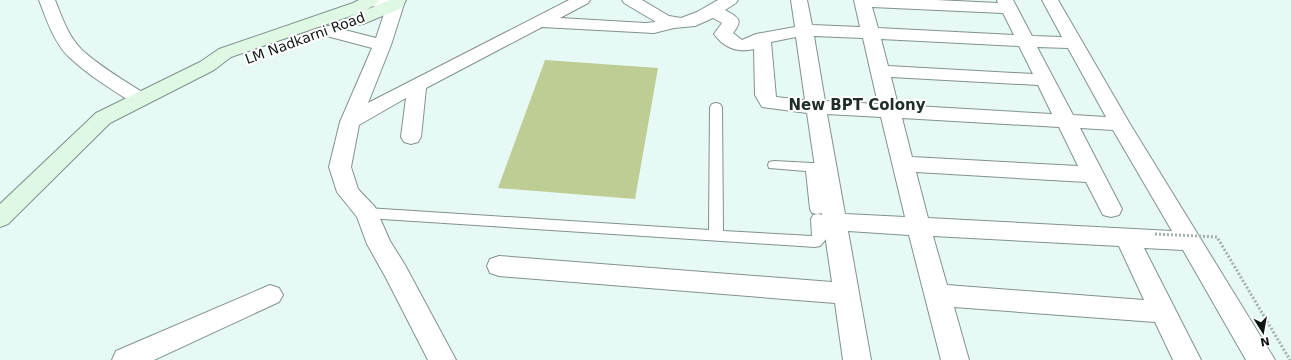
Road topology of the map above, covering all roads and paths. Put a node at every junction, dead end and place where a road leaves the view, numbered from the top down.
1 (47, 0) edge
2 (582, 0) edge
3 (630, 0) edge
4 (730, 0) edge
5 (799, 0) edge
6 (1050, 0) edge
7 (371, 1) edge
8 (862, 1) edge
9 (397, 2) edge
10 (1007, 4) edge
11 (712, 10) junction
12 (540, 22) junction
13 (674, 23) junction
14 (804, 30) junction
15 (329, 31) junction
16 (870, 32) junction
17 (762, 38) junction
18 (1025, 41) junction
19 (1075, 44) junction
20 (382, 45) junction
21 (207, 66) junction
22 (880, 71) junction
23 (1045, 80) junction
24 (417, 86) junction
25 (140, 99) junction
26 (716, 106) dead end
27 (816, 107) junction
28 (890, 111) junction
29 (1066, 121) junction
30 (350, 122) junction
31 (1120, 124) junction
32 (411, 137) dead end
33 (903, 164) junction
34 (774, 165) dead end
35 (819, 167) junction
36 (1093, 176) junction
37 (1111, 209) dead end
38 (367, 213) junction
39 (0, 218) edge
40 (822, 218) junction
41 (919, 227) junction
42 (1155, 234) dead end
43 (716, 236) junction
44 (1127, 238) junction
45 (1190, 241) junction
46 (499, 266) dead end
47 (846, 293) junction
48 (270, 295) dead end
49 (938, 296) junction
50 (1163, 312) junction
51 (126, 360) edge
52 (442, 360) edge
53 (857, 360) edge
54 (864, 360) edge
55 (955, 360) edge
56 (1187, 360) edge
57 (1260, 360) edge
58 (1290, 360) edge

1 - 25 street
2 - 12 street
3 - 13 street
4 - 11 street
5 - 14 street
6 - 19 street
7 - 9 street
7 - 21 street, LM Nadkarni Road
8 - 10 street
8 - 16 street
9 - 15 street, LM Nadkarni Road
9 - 20 street
10 - 18 street
11 - 13 street
11 - 17 street
12 - 13 street
12 - 24 street
14 - 16 street
14 - 17 street
14 - 27 street
15 - 20 street
15 - 21 street, LM Nadkarni Road
16 - 18 street
16 - 22 street
17 - 27 street
18 - 19 street
18 - 23 street
19 - 31 street
20 - 30 street
21 - 25 street, LM Nadkarni Road
22 - 23 street
22 - 28 street
23 - 29 street
24 - 30 street
24 - 32 street
25 - 39 street, LM Nadkarni Road
26 - 43 lane
27 - 28 street
27 - 35 street
28 - 29 street
28 - 33 street
29 - 31 street
29 - 36 street
30 - 38 street
31 - 45 street
33 - 36 street
33 - 41 street
34 - 35 lane
35 - 40 street
36 - 37 street
38 - 43 lane
38 - 52 street
40 - 41 street
40 - 43 lane
40 - 47 street
41 - 44 street
41 - 49 street
42 - 58 path, bridge
44 - 45 street
44 - 50 street
45 - 57 street
46 - 47 street
47 - 53 street
48 - 51 street
49 - 50 street
49 - 55 street
50 - 56 street
53 - 54 street

